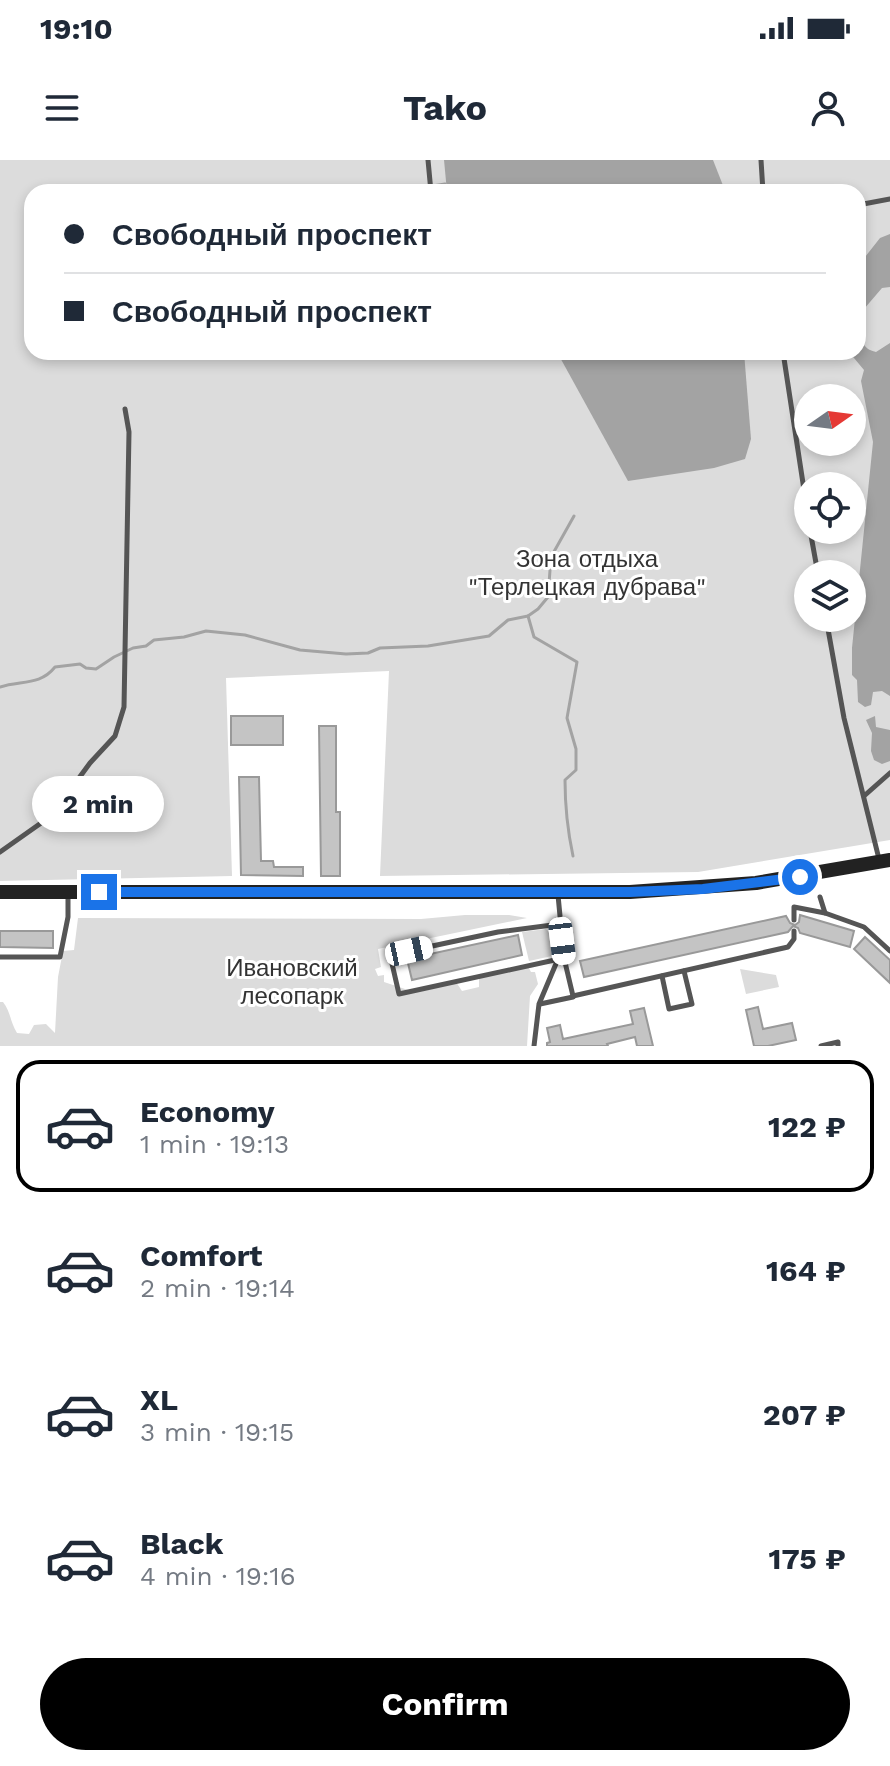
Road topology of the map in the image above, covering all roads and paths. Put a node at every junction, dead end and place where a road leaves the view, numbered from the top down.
1 (428, 160) edge
2 (761, 160) edge
3 (430, 184) edge
4 (762, 184) edge
5 (890, 199) edge
6 (866, 204) edge
7 (784, 360) edge
8 (125, 409) dead end
9 (801, 472) edge
10 (829, 632) edge
11 (890, 773) edge
12 (863, 796) junction
13 (0, 852) edge
14 (885, 861) edge
15 (0, 892) edge
16 (68, 892) junction
17 (558, 894) junction
18 (820, 897) dead end
19 (825, 913) junction
20 (794, 920) dead end
21 (560, 924) junction
22 (794, 931) dead end
23 (890, 951) edge
24 (0, 957) edge
25 (561, 959) junction
26 (684, 971) junction
27 (662, 976) junction
28 (573, 998) junction
29 (539, 1004) junction
30 (534, 1046) edge
31 (821, 1046) edge
32 (838, 1046) edge

1 - 3 lane
2 - 4 lane
5 - 6 lane
7 - 9 lane
8 - 13 lane
10 - 12 lane
11 - 12 lane
12 - 14 lane
14 - 17 main road
15 - 16 main road
16 - 17 main road
16 - 24 lane
17 - 21 lane
18 - 19 lane
19 - 20 lane
19 - 23 lane
21 - 25 lane
21 - 25 lane
22 - 26 lane
25 - 28 lane
25 - 29 lane
26 - 27 lane
26 - 27 lane
27 - 28 lane
28 - 29 lane
29 - 30 lane
31 - 32 lane

